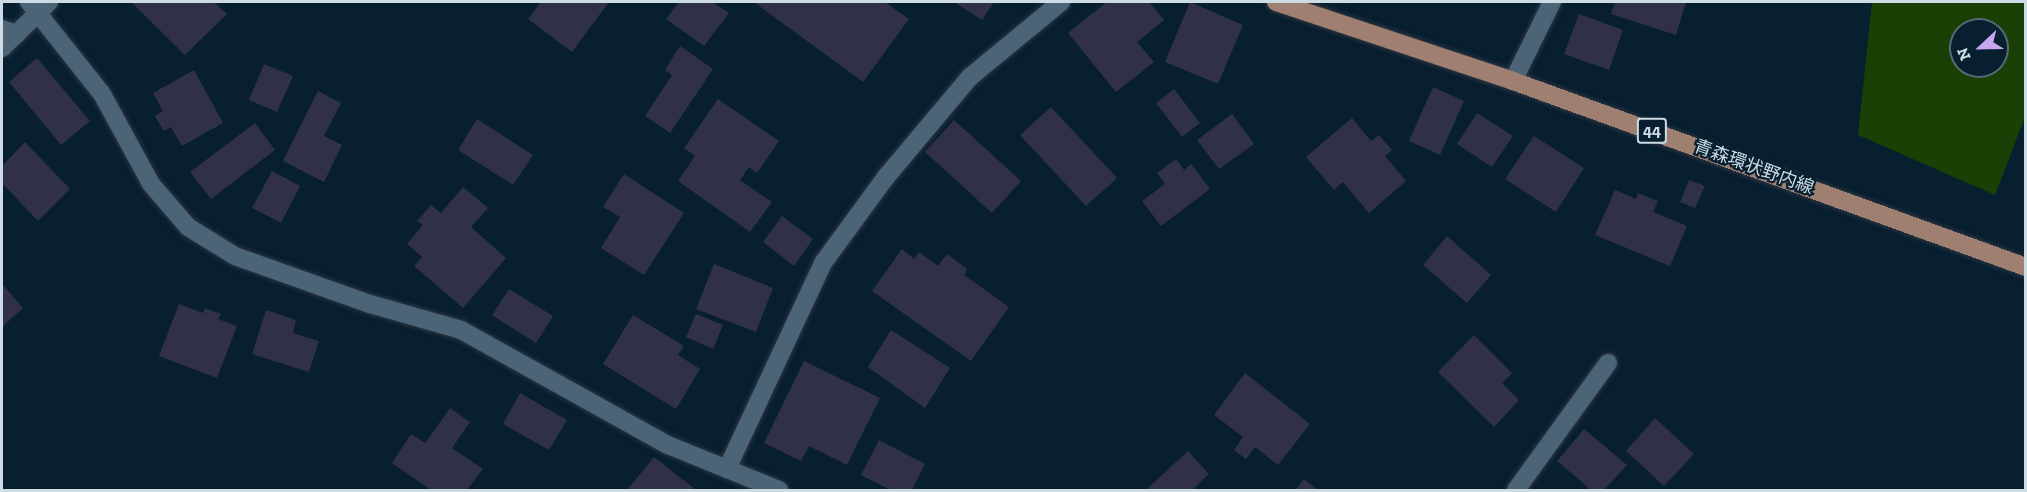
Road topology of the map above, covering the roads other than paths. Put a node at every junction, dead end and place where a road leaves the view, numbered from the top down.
1 (1061, 2) edge
2 (1276, 2) edge
3 (1552, 2) edge
4 (39, 6) edge
5 (9, 32) edge
6 (2, 48) edge
7 (1514, 81) junction
8 (2025, 267) edge
9 (1608, 363) dead end
10 (727, 470) junction
11 (743, 484) edge
12 (779, 490) edge
13 (1516, 490) edge

1 - 10 street
2 - 7 main road, 青森環状野内線 / 44
3 - 7 street
4 - 5 street
4 - 10 street
5 - 6 street
7 - 8 main road, 青森環状野内線 / 44
9 - 13 street
10 - 11 street
11 - 12 street

